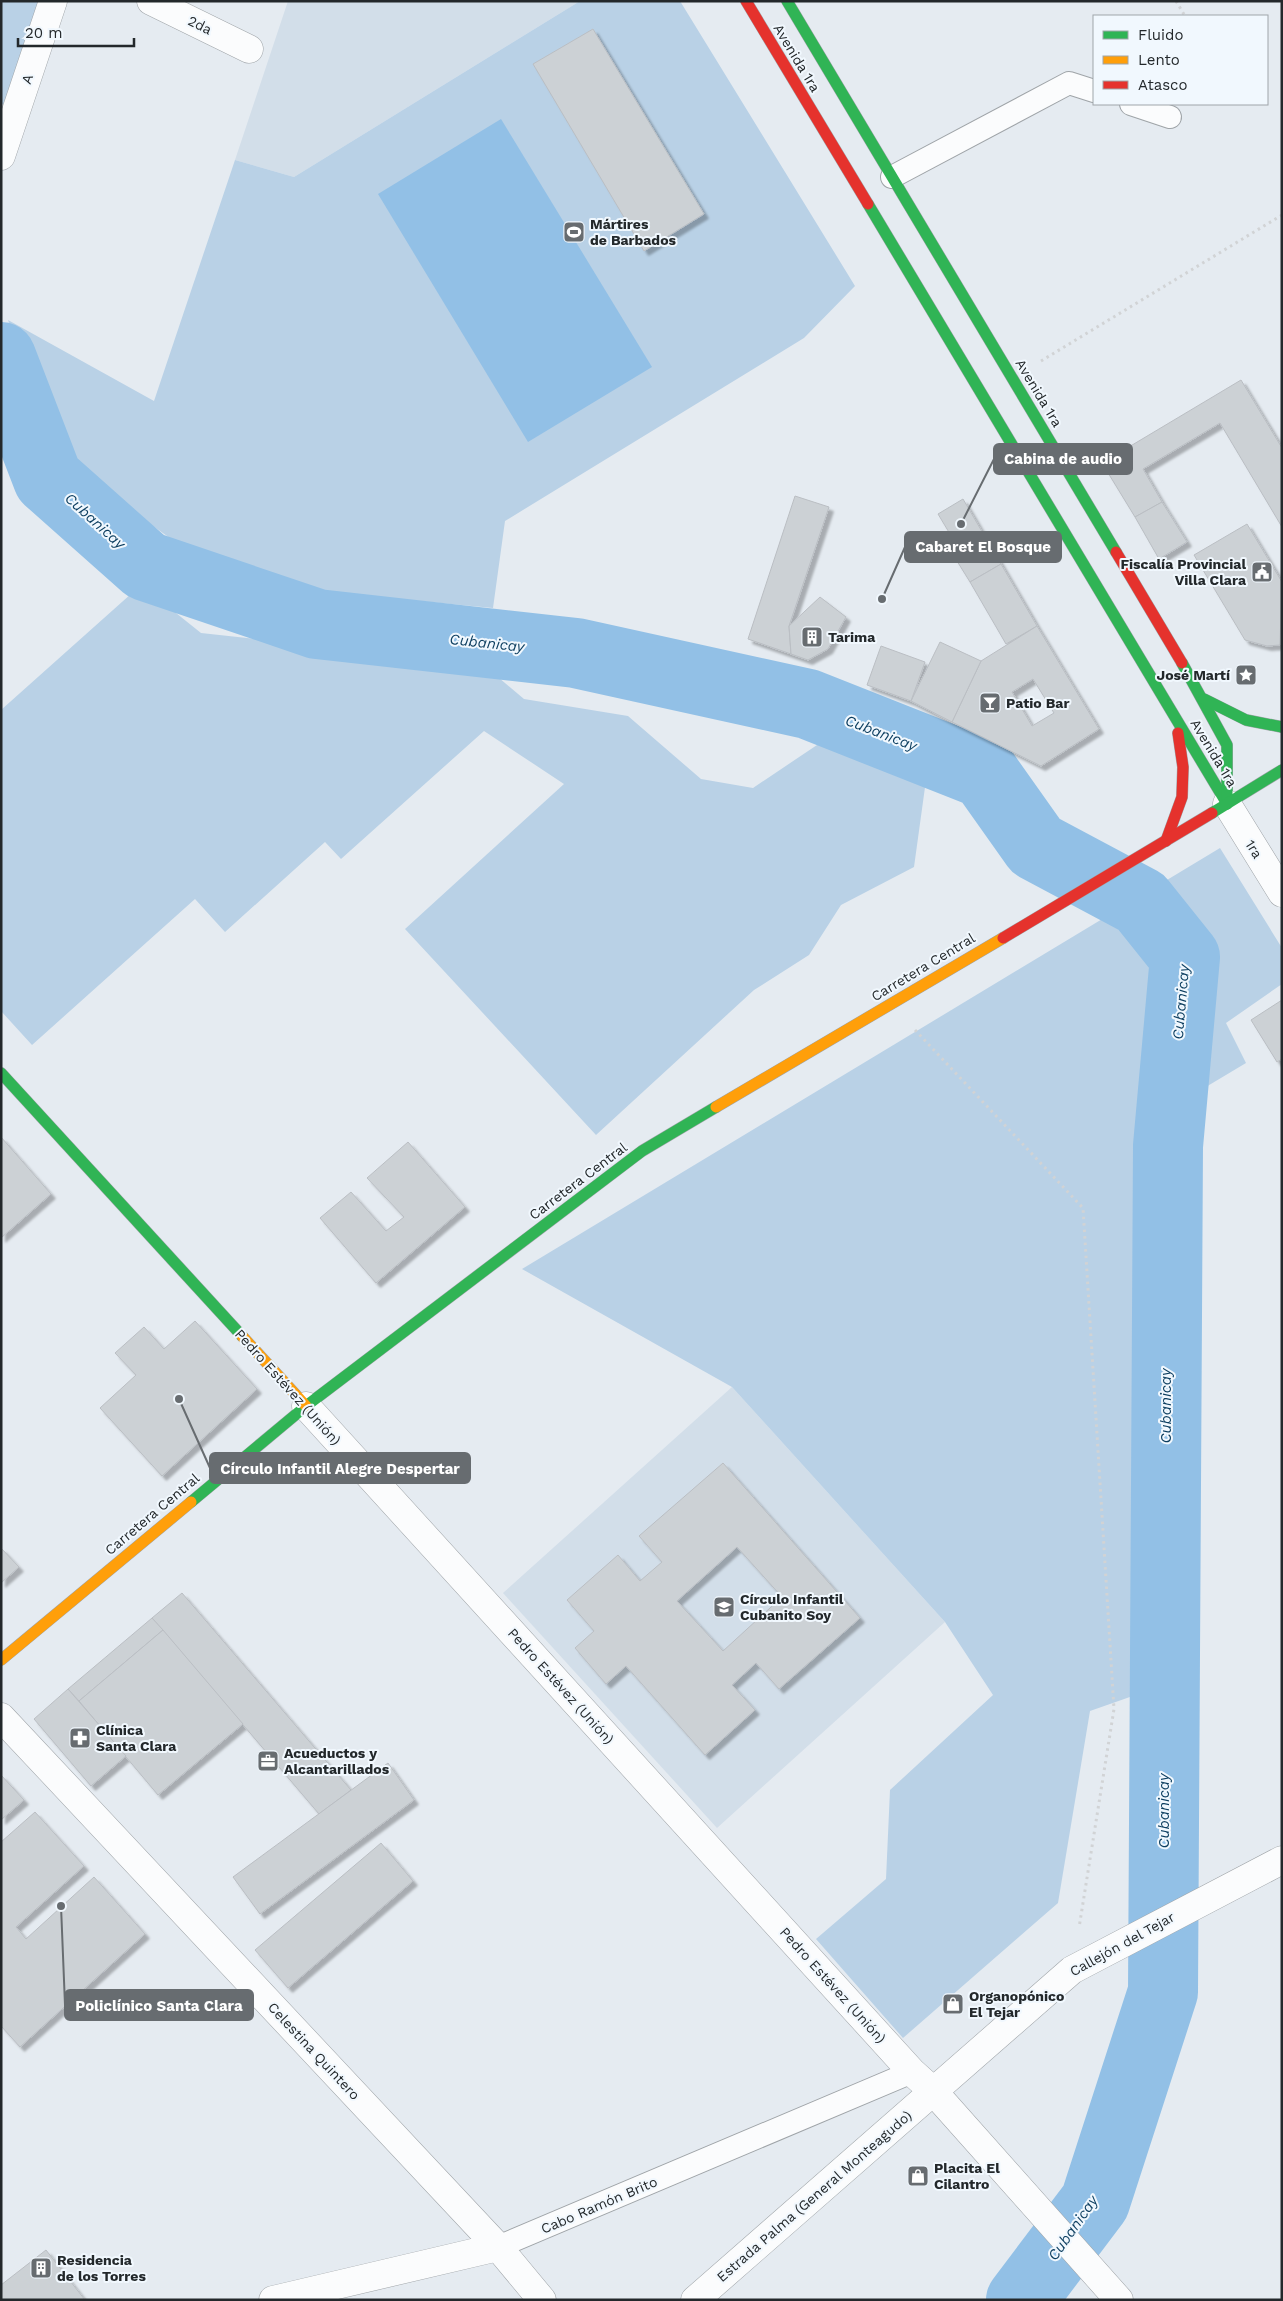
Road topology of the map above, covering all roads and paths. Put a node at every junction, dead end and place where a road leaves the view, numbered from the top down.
1 (53, 1) edge
2 (151, 1) edge
3 (746, 1) edge
4 (787, 1) edge
5 (1176, 1) edge
6 (1184, 15) edge
7 (249, 49) dead end
8 (1093, 91) edge
9 (1134, 105) edge
10 (1170, 117) dead end
11 (1, 156) edge
12 (892, 176) junction
13 (1282, 215) edge
14 (1012, 378) junction
15 (1204, 699) junction
16 (1176, 719) junction
17 (1282, 727) edge
18 (1282, 770) edge
19 (1264, 795) dead end
20 (1227, 804) junction
21 (1166, 841) junction
22 (1282, 893) edge
23 (890, 1004) junction
24 (1, 1072) edge
25 (306, 1406) junction
26 (1, 1660) edge
27 (1, 1717) edge
28 (1282, 1860) edge
29 (1072, 1970) junction
30 (912, 2072) junction
31 (933, 2091) junction
32 (498, 2247) junction
33 (273, 2300) edge
34 (542, 2300) edge
35 (695, 2300) edge
36 (1119, 2300) edge

1 - 11 street, A
2 - 7 street, 2da
3 - 16 main road, Avenida 1ra
4 - 12 main road, Avenida 1ra
5 - 6 path
8 - 12 lane
9 - 10 lane
12 - 14 main road, Avenida 1ra
13 - 14 path
14 - 15 main road, Avenida 1ra
15 - 17 main road
15 - 20 main road, Avenida 1ra
16 - 20 main road, Avenida 1ra
16 - 21 main road
18 - 20 main road, Carretera Central
19 - 20 main road, Carretera Central
20 - 21 main road, Carretera Central
20 - 22 street, 1ra
21 - 23 main road, Carretera Central
23 - 25 main road, Carretera Central
23 - 29 path
24 - 25 main road, Pedro Estévez (Unión)
25 - 26 main road, Carretera Central
25 - 30 street, Pedro Estévez (Unión)
27 - 32 street, Celestina Quintero
28 - 29 street, Callejón del Tejar
29 - 31 street, Callejón del Tejar
30 - 31 street, Pedro Estévez (Unión)
30 - 32 lane, Cabo Ramón Brito
31 - 35 street, Estrada Palma (General Monteagudo)
31 - 36 street, Pedro Estévez (Unión)
32 - 33 street, Cabo Ramón Brito
32 - 34 street, Celestina Quintero

